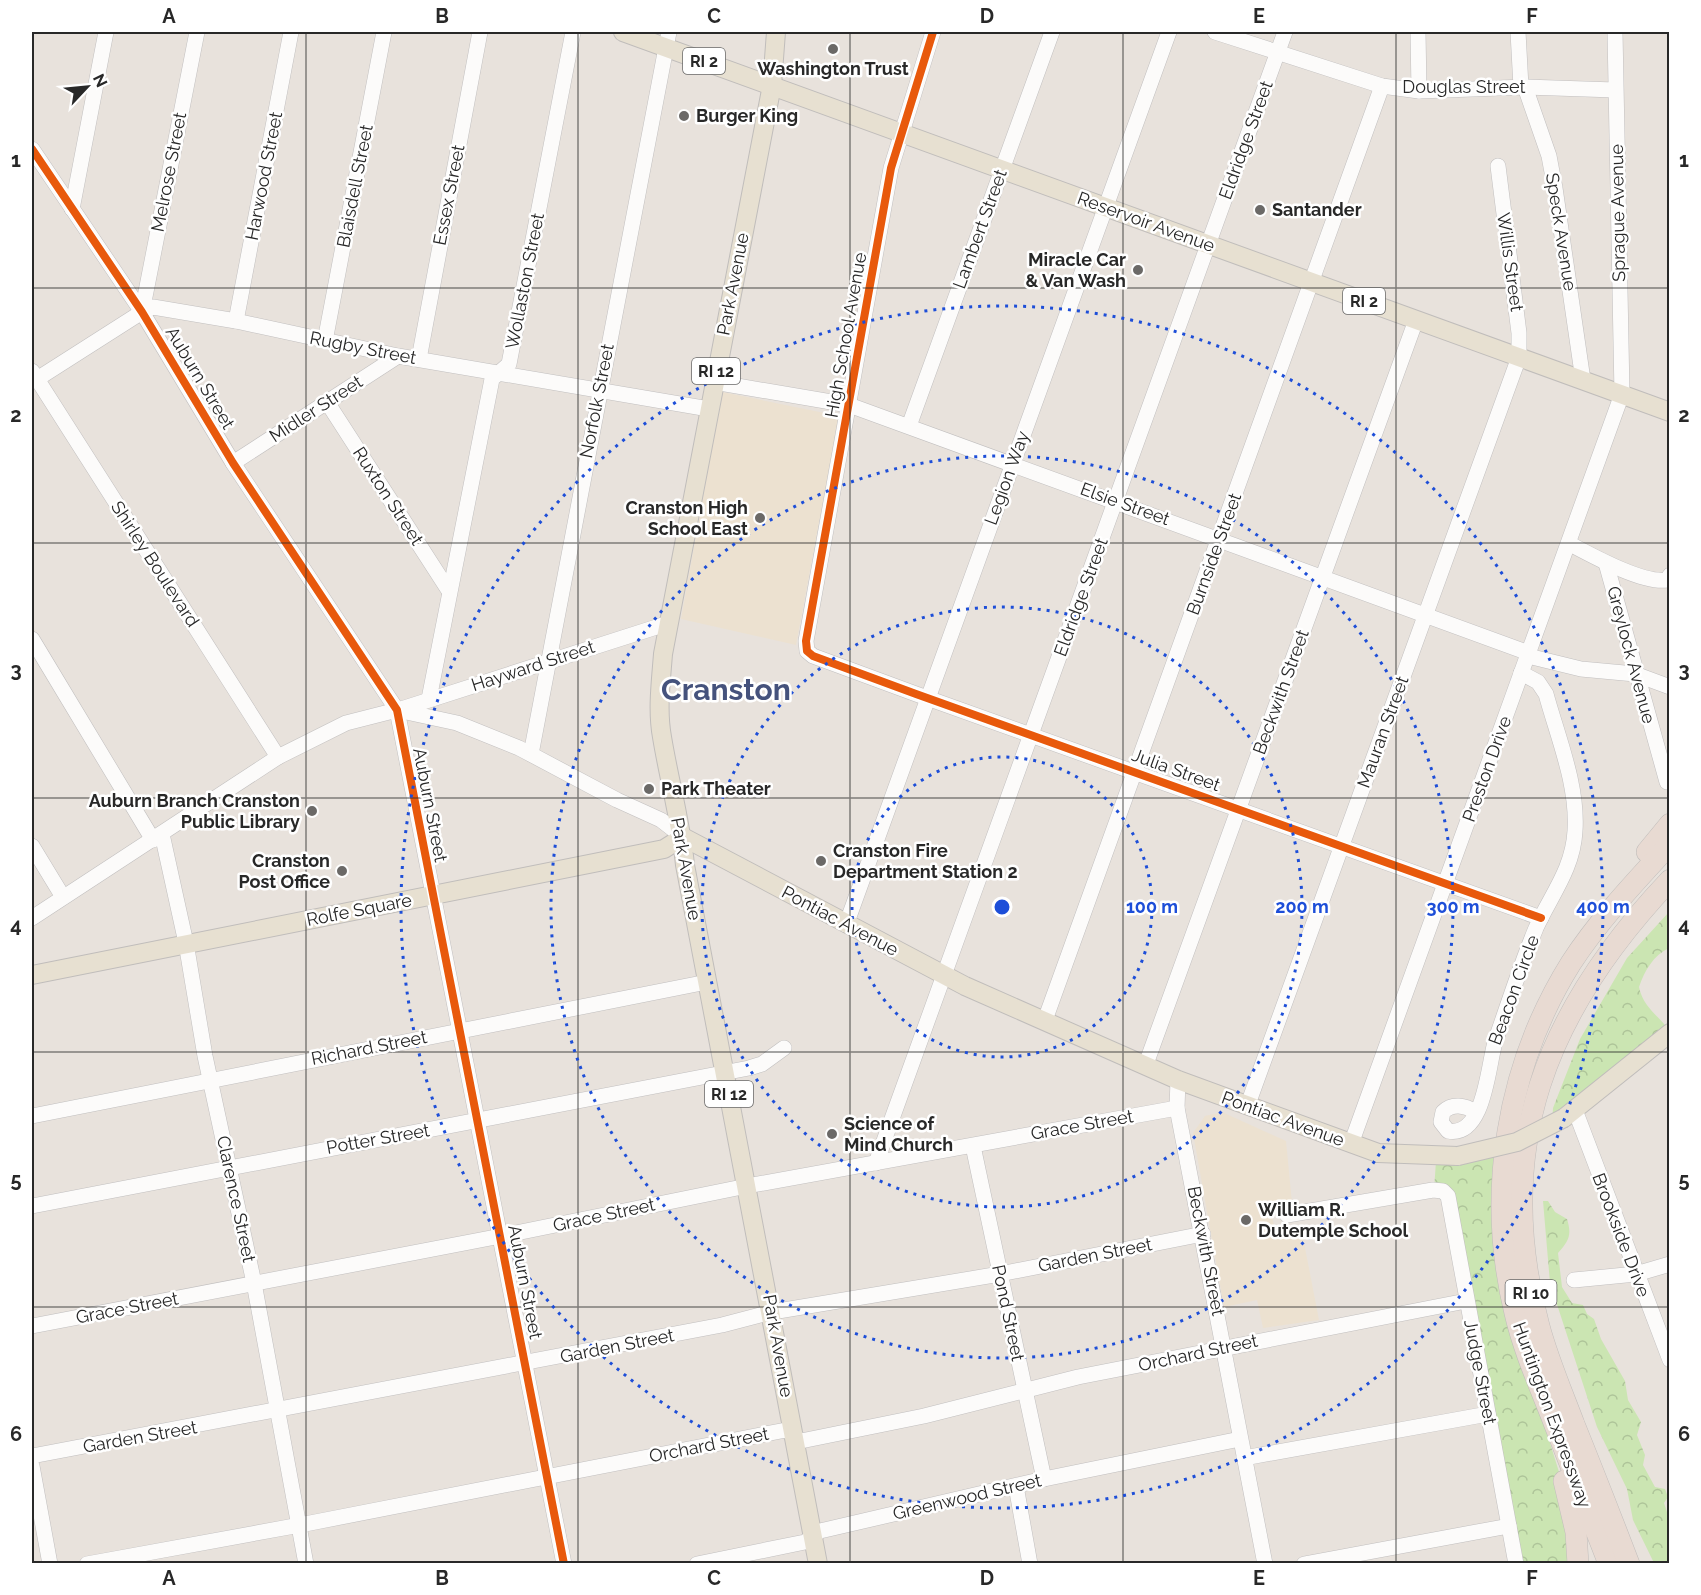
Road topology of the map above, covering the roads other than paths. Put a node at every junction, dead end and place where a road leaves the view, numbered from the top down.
1 (106, 32) edge
2 (197, 32) edge
3 (291, 32) edge
4 (384, 32) edge
5 (480, 32) edge
6 (573, 32) edge
7 (623, 32) edge
8 (776, 32) edge
9 (933, 32) edge
10 (1052, 32) edge
11 (1169, 32) edge
12 (1215, 32) edge
13 (1285, 32) edge
14 (1418, 32) edge
15 (1518, 32) edge
16 (1615, 32) edge
17 (667, 39) edge
18 (1278, 52) junction
19 (772, 85) junction
20 (1382, 87) junction
21 (1523, 87) junction
22 (1615, 90) junction
23 (1419, 91) junction
24 (900, 132) junction
25 (32, 149) edge
26 (1498, 166) dead end
27 (1002, 169) junction
28 (1106, 207) junction
29 (72, 209) junction
30 (1209, 244) junction
31 (1312, 282) junction
32 (142, 312) junction
33 (1416, 320) junction
34 (236, 321) junction
35 (325, 341) junction
36 (398, 356) junction
37 (1519, 357) junction
38 (419, 359) junction
39 (500, 371) junction
40 (34, 375) edge
41 (1582, 380) junction
42 (714, 382) junction
43 (600, 389) junction
44 (1622, 394) junction
45 (327, 402) junction
46 (849, 405) junction
47 (709, 409) junction
48 (1670, 412) edge
49 (909, 426) junction
50 (233, 463) junction
51 (1012, 464) junction
52 (1116, 501) junction
53 (1220, 538) junction
54 (1570, 544) junction
55 (1605, 563) junction
56 (1670, 575) edge
57 (1323, 576) junction
58 (449, 591) junction
59 (1426, 614) junction
60 (669, 623) junction
61 (32, 639) edge
62 (806, 647) joint
63 (1528, 654) junction
64 (547, 660) junction
65 (1521, 673) junction
66 (1635, 674) junction
67 (1670, 687) edge
68 (928, 697) junction
69 (429, 699) junction
70 (397, 710) junction
71 (1032, 734) junction
72 (531, 754) junction
73 (278, 757) junction
74 (1135, 771) junction
75 (1668, 778) edge
76 (1238, 808) junction
77 (1670, 824) edge
78 (158, 837) junction
79 (682, 837) junction
80 (1670, 844) edge
81 (32, 846) edge
82 (1342, 846) junction
83 (1670, 880) edge
84 (1445, 883) junction
85 (432, 896) junction
86 (63, 897) junction
87 (32, 918) edge
88 (1541, 918) junction
89 (846, 925) junction
90 (186, 943) junction
91 (1572, 963) junction
92 (32, 975) edge
93 (944, 975) junction
94 (706, 982) junction
95 (1045, 1020) junction
96 (458, 1030) junction
97 (1669, 1034) edge
98 (784, 1048) dead end
99 (1146, 1064) junction
100 (724, 1072) junction
101 (210, 1080) junction
102 (1178, 1080) junction
103 (1247, 1107) junction
104 (1177, 1108) junction
105 (1475, 1112) dead end
106 (1570, 1114) junction
107 (32, 1116) edge
108 (477, 1121) junction
109 (1351, 1144) junction
110 (973, 1146) junction
111 (876, 1163) junction
112 (229, 1167) junction
113 (747, 1186) junction
114 (32, 1206) edge
115 (1287, 1215) dead end
116 (1203, 1234) junction
117 (501, 1236) junction
118 (1670, 1264) edge
119 (1000, 1274) junction
120 (1636, 1274) junction
121 (1574, 1280) dead end
122 (254, 1284) junction
123 (1466, 1301) junction
124 (772, 1312) junction
125 (32, 1326) edge
126 (1225, 1347) junction
127 (1670, 1360) edge
128 (525, 1363) junction
129 (1533, 1367) junction
130 (1024, 1390) junction
131 (279, 1410) junction
132 (1488, 1414) junction
133 (1570, 1414) junction
134 (793, 1436) junction
135 (1240, 1439) junction
136 (32, 1456) edge
137 (1244, 1458) junction
138 (32, 1466) edge
139 (547, 1476) junction
140 (1044, 1479) junction
141 (1016, 1486) junction
142 (300, 1525) junction
143 (1509, 1526) junction
144 (813, 1537) junction
145 (50, 1563) edge
146 (87, 1563) edge
147 (306, 1563) edge
148 (564, 1563) edge
149 (697, 1563) edge
150 (818, 1563) edge
151 (1030, 1563) edge
152 (1265, 1563) edge
153 (1304, 1563) edge
154 (1516, 1563) edge
155 (1578, 1563) edge
156 (1609, 1563) edge
157 (1629, 1563) edge
158 (1643, 1563) edge

1 - 29 street
2 - 32 street, Melrose Street
3 - 34 street, Harwood Street
4 - 35 street, Blaisdell Street
5 - 38 street, Essex Street
6 - 39 street, Wollaston Street
7 - 17 main road, Reservoir Avenue / RI 2
8 - 19 main road, Park Avenue / RI 12
9 - 24 street, High School Avenue
10 - 27 street, Lambert Street
11 - 28 street, Legion Way
12 - 18 street, Douglas Street
13 - 18 street, Eldridge Street
14 - 23 street
15 - 21 street, Speck Avenue
16 - 22 street, Sprague Avenue
17 - 19 main road, Reservoir Avenue / RI 2
17 - 43 street, Norfolk Street
18 - 20 street, Douglas Street
18 - 30 street, Eldridge Street
19 - 24 main road, Reservoir Avenue / RI 2
19 - 42 main road, Park Avenue / RI 12
20 - 23 street, Douglas Street
20 - 31 street, Burnside Street
21 - 22 street, Douglas Street
21 - 23 street, Douglas Street
21 - 41 street, Speck Avenue
22 - 44 street, Sprague Avenue
24 - 27 main road, Reservoir Avenue / RI 2
24 - 46 street, High School Avenue
25 - 29 street, Auburn Street
26 - 37 street, Willis Street
27 - 28 main road, Reservoir Avenue / RI 2
27 - 49 street, Lambert Street
28 - 30 main road, Reservoir Avenue / RI 2
28 - 51 street, Legion Way
29 - 32 street, Auburn Street
30 - 31 main road, Reservoir Avenue / RI 2
30 - 52 street, Eldridge Street
31 - 33 main road, Reservoir Avenue / RI 2
31 - 53 street, Burnside Street
32 - 34 street, Rugby Street
32 - 40 street, Rugby Street
32 - 50 street, Auburn Street
33 - 37 main road, Reservoir Avenue / RI 2
33 - 57 street, Beckwith Street
34 - 35 street, Rugby Street
35 - 36 street, Rugby Street
36 - 38 street, Rugby Street
36 - 45 street, Midler Street
37 - 41 main road, Reservoir Avenue / RI 2
37 - 59 street, Mauran Street
38 - 39 street, Rugby Street
39 - 43 street, Rugby Street
39 - 58 street, Wollaston Street
40 - 73 street, Shirley Boulevard
41 - 44 main road, Reservoir Avenue / RI 2
42 - 46 street, Elsie Street
42 - 47 main road, Park Avenue / RI 12
43 - 47 street, Rugby Street
43 - 64 street, Norfolk Street
44 - 48 main road, Reservoir Avenue / RI 2
44 - 54 street, Preston Drive
45 - 50 street, Midler Street
45 - 58 street, Ruxton Street
46 - 49 street, Elsie Street
46 - 62 street, High School Avenue
47 - 60 main road, Park Avenue / RI 12
49 - 51 street, Elsie Street
50 - 70 street, Auburn Street
51 - 52 street, Elsie Street
51 - 68 street, Legion Way
52 - 53 street, Elsie Street
52 - 71 street, Eldridge Street
53 - 57 street, Elsie Street
53 - 74 street, Burnside Street
54 - 55 street, Greylock Avenue
54 - 63 street, Preston Drive
55 - 56 street, Greylock Avenue
55 - 66 street, Greylock Avenue
57 - 59 street, Elsie Street
57 - 76 street, Beckwith Street
58 - 69 street, Wollaston Street
59 - 63 street, Elsie Street
59 - 82 street, Mauran Street
60 - 64 street, Hayward Street
60 - 79 main road, Park Avenue / RI 12
61 - 78 street, Clarence Street
62 - 68 street, Julia Street
63 - 65 street, Preston Drive
63 - 66 street, Elsie Street
64 - 69 street, Hayward Street
64 - 72 street, Norfolk Street
65 - 84 street, Preston Drive
65 - 88 street, Beacon Circle
66 - 67 street, Elsie Street
66 - 75 street, Greylock Avenue
68 - 71 street, Julia Street
68 - 89 street, Legion Way
69 - 70 street, Hayward Street
70 - 72 street, Pontiac Avenue
70 - 73 street, Pontiac Avenue
70 - 85 street, Auburn Street
71 - 74 street, Julia Street
71 - 93 street, Eldridge Street
72 - 79 street, Pontiac Avenue
73 - 78 street, Pontiac Avenue
74 - 76 street, Julia Street
74 - 95 street, Burnside Street
76 - 82 street, Julia Street
76 - 99 street, Beckwith Street
77 - 91 highway
78 - 86 street, Pontiac Avenue
78 - 90 street, Clarence Street
79 - 85 main road, Rolfe Square
79 - 89 main road, Pontiac Avenue
79 - 94 main road, Park Avenue / RI 12
80 - 91 highway, Huntington Expressway / RI 10
81 - 86 street
82 - 84 street, Julia Street
82 - 103 street, Mauran Street
83 - 133 highway, Huntington Expressway / RI 10
84 - 88 street, Julia Street
84 - 109 street, Preston Drive
85 - 90 main road, Rolfe Square
85 - 96 street, Auburn Street
86 - 87 street, Pontiac Avenue
88 - 105 street, Beacon Circle
89 - 93 main road, Pontiac Avenue
90 - 92 main road, Rolfe Square
90 - 101 street, Clarence Street
91 - 129 highway, Huntington Expressway / RI 10
93 - 95 main road, Pontiac Avenue
93 - 111 street, Eldridge Street
94 - 96 street, Richard Street
94 - 100 main road, Park Avenue / RI 12
95 - 99 main road, Pontiac Avenue
96 - 101 street, Richard Street
96 - 108 street, Auburn Street
97 - 106 main road, Pontiac Avenue
98 - 100 street, Potter Street
99 - 102 main road, Pontiac Avenue
100 - 108 street, Potter Street
100 - 113 main road, Park Avenue / RI 12
101 - 107 street, Richard Street
101 - 112 street, Clarence Street
102 - 103 main road, Pontiac Avenue
102 - 104 street, Beckwith Street
103 - 109 main road, Pontiac Avenue
104 - 110 street, Grace Street
104 - 116 street, Beckwith Street
106 - 109 main road, Pontiac Avenue, bridge
106 - 120 street, Brookside Drive
108 - 112 street, Potter Street
108 - 117 street, Auburn Street
110 - 111 street, Grace Street
110 - 119 street, Pond Street
111 - 113 street, Grace Street
112 - 114 street, Potter Street
112 - 122 street, Clarence Street
113 - 117 street, Grace Street
113 - 124 main road, Park Avenue / RI 12
115 - 123 street, Judge Street
116 - 119 street, Garden Street
116 - 126 street, Beckwith Street
117 - 122 street, Grace Street
117 - 128 street, Auburn Street
118 - 120 street
119 - 124 street, Garden Street
119 - 130 street, Pond Street
120 - 121 street
120 - 127 street, Brookside Drive
122 - 125 street, Grace Street
122 - 131 street, Clarence Street
123 - 126 street, Orchard Street
123 - 132 street, Judge Street
124 - 128 street, Garden Street
124 - 134 main road, Park Avenue / RI 12
126 - 130 street, Orchard Street
126 - 135 street, Beckwith Street
128 - 131 street, Garden Street
128 - 139 street, Auburn Street
129 - 155 highway
129 - 156 highway, Huntington Expressway / RI 10
130 - 134 street, Orchard Street
130 - 140 street, Pond Street
131 - 136 street, Garden Street
131 - 142 street, Clarence Street
132 - 137 street
132 - 143 street, Judge Street
133 - 157 highway, Huntington Expressway / RI 10
133 - 158 highway
134 - 139 street, Orchard Street
134 - 144 main road, Park Avenue / RI 12
135 - 137 street, Beckwith Street
135 - 140 street, Greenwood Street
137 - 152 street, Beckwith Street
138 - 145 street
139 - 142 street, Orchard Street
139 - 148 street, Auburn Street
140 - 141 street, Greenwood Street
141 - 144 street, Greenwood Street
141 - 151 street
142 - 146 street, Orchard Street
142 - 147 street, Clarence Street
143 - 153 street
143 - 154 street, Judge Street
144 - 149 street, Greenwood Street
144 - 150 main road, Park Avenue / RI 12

